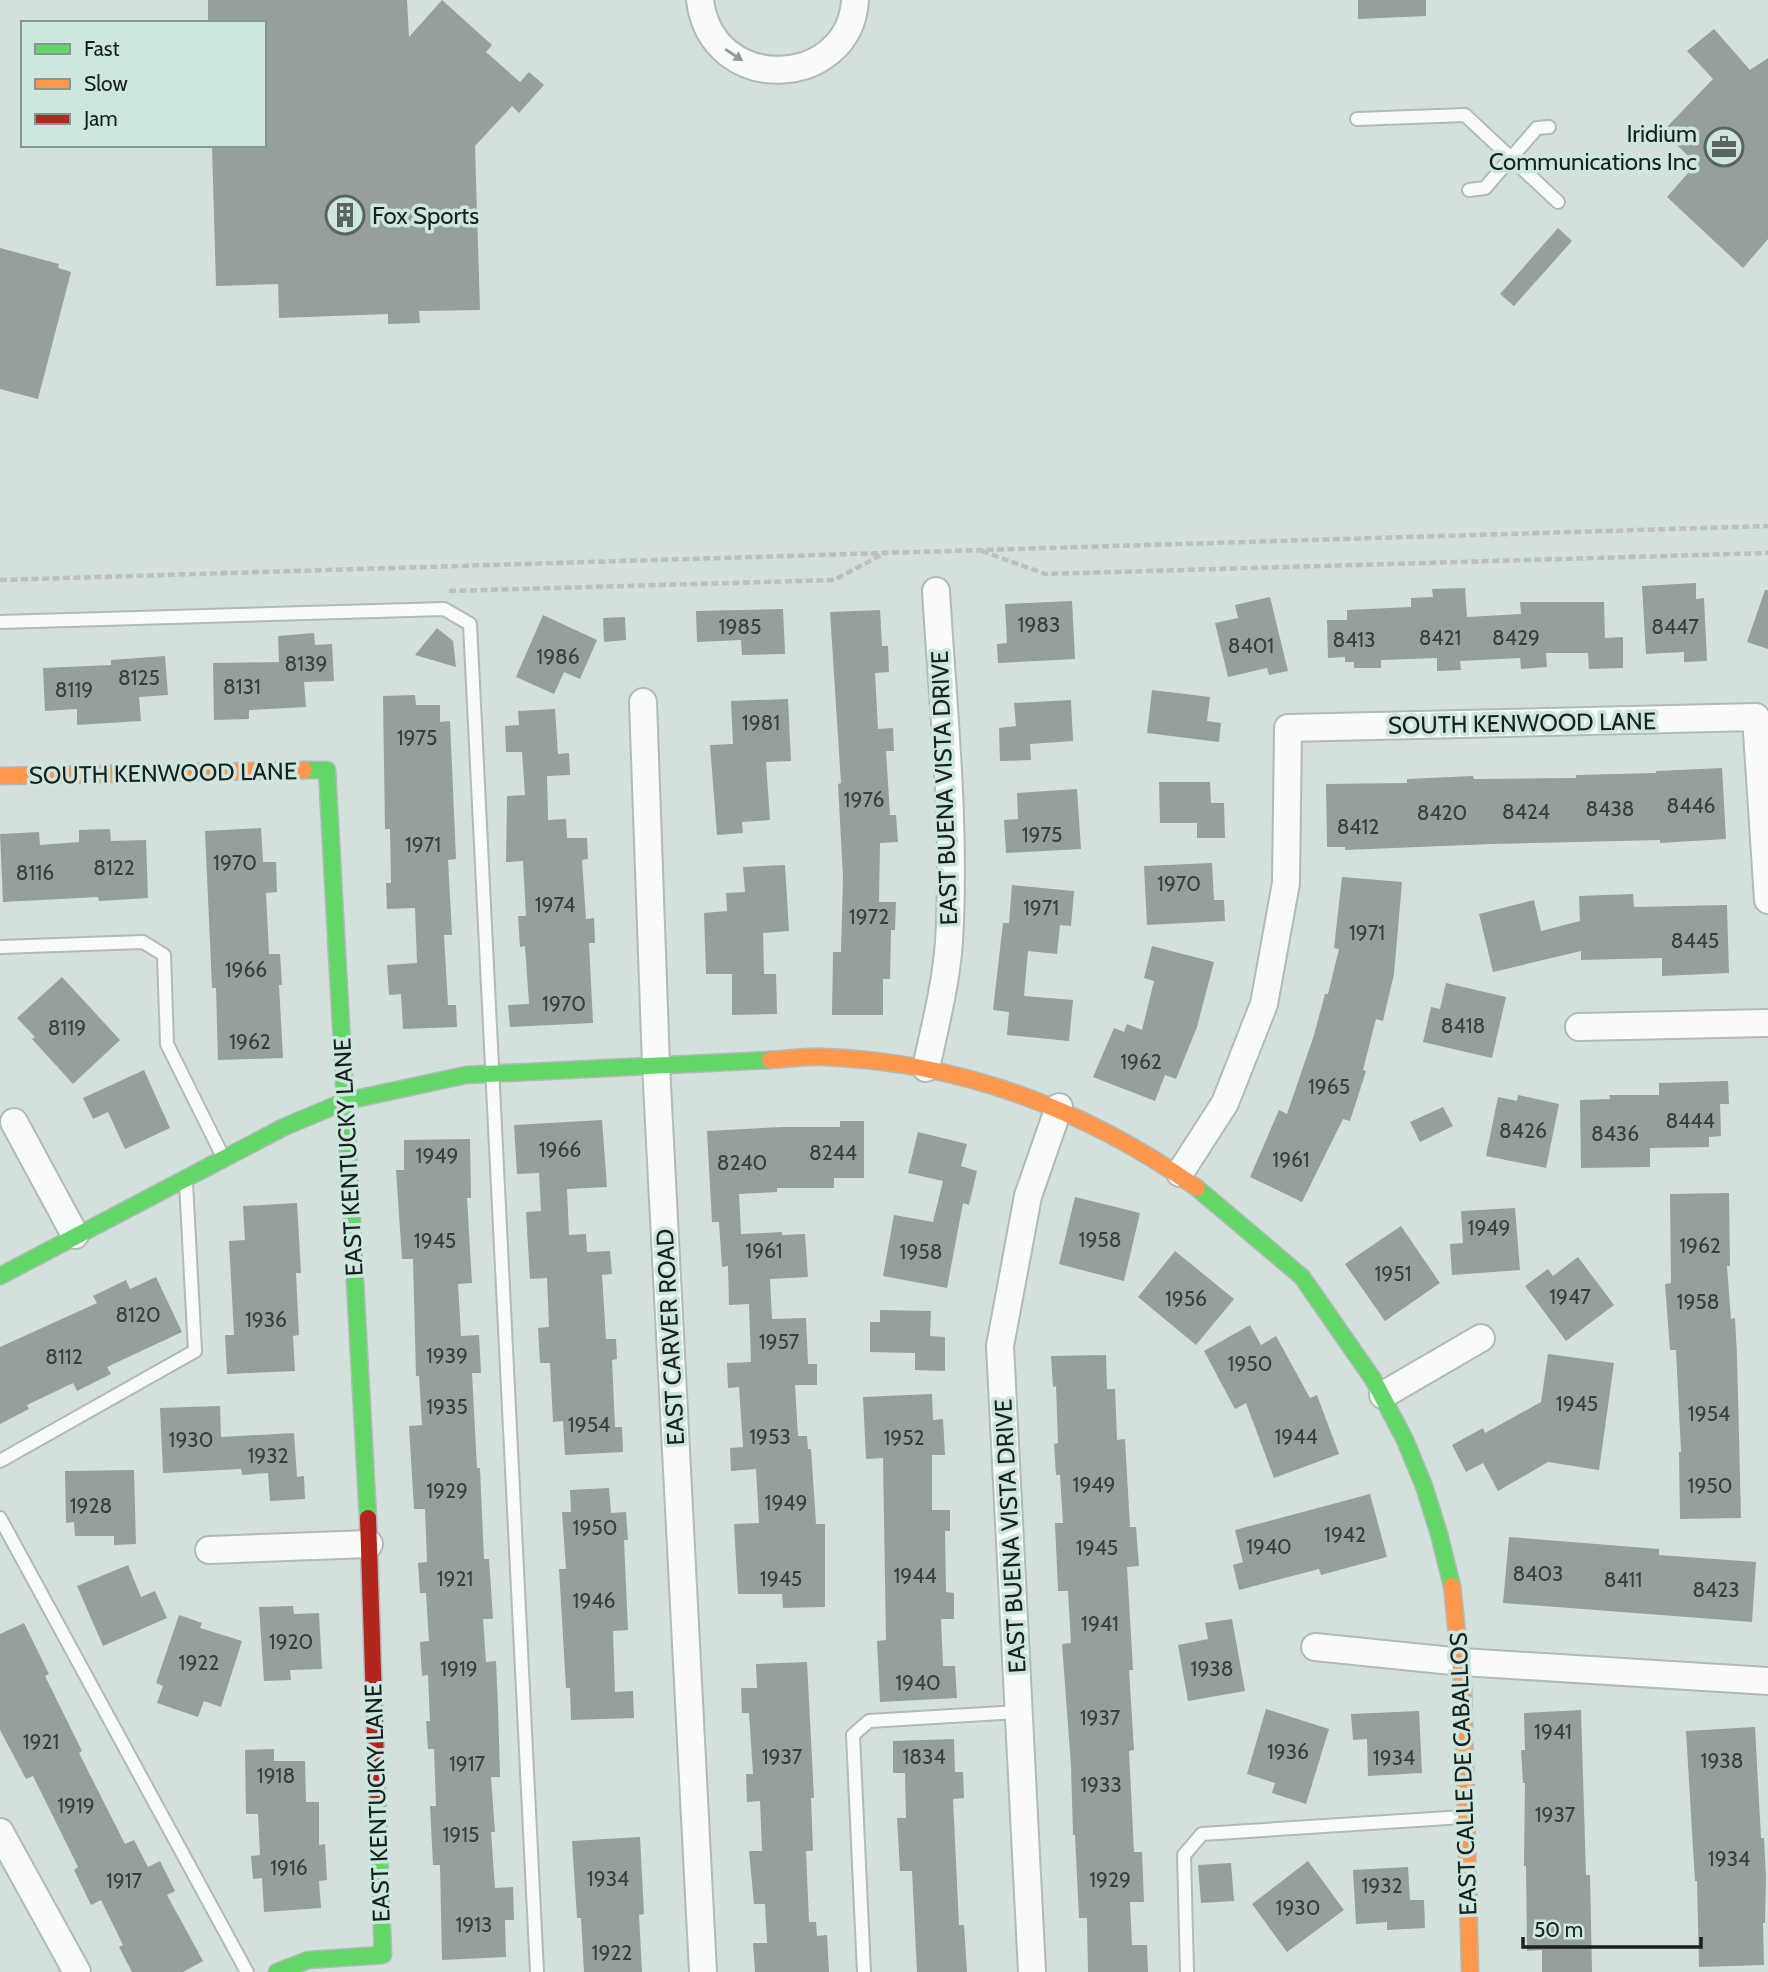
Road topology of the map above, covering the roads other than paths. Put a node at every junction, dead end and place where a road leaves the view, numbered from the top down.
1 (700, 0) edge
2 (855, 0) edge
3 (1357, 119) dead end
4 (1549, 127) dead end
5 (1511, 158) junction
6 (1469, 190) dead end
7 (1558, 202) dead end
8 (936, 591) dead end
9 (0, 622) edge
10 (643, 702) dead end
11 (327, 770) joint
12 (0, 776) edge
13 (1768, 900) edge
14 (0, 947) edge
15 (1768, 1023) edge
16 (1579, 1027) dead end
17 (656, 1065) junction
18 (926, 1068) junction
19 (493, 1073) junction
20 (345, 1101) junction
21 (1059, 1107) junction
22 (14, 1122) dead end
23 (223, 1158) junction
24 (1180, 1173) junction
25 (186, 1178) junction
26 (75, 1235) junction
27 (0, 1276) edge
28 (1481, 1338) dead end
29 (1383, 1395) junction
30 (0, 1461) edge
31 (0, 1518) edge
32 (369, 1544) junction
33 (209, 1550) dead end
34 (1315, 1647) dead end
35 (1462, 1662) junction
36 (1768, 1681) edge
37 (1019, 1712) junction
38 (1467, 1817) junction
39 (0, 1832) edge
40 (77, 1972) edge
41 (247, 1972) edge
42 (277, 1972) edge
43 (537, 1972) edge
44 (703, 1972) edge
45 (864, 1972) edge
46 (1032, 1972) edge
47 (1188, 1972) edge
48 (1470, 1972) edge

1 -> 2 street
3 - 5 lane
4 - 5 lane
5 - 6 lane
5 - 7 lane
8 - 18 street, EAST BUENA VISTA DRIVE
9 - 19 lane
10 - 17 street, EAST CARVER ROAD
11 - 12 street, SOUTH KENWOOD LANE
11 - 20 street, EAST KENTUCKY LANE
13 - 24 street, SOUTH KENWOOD LANE
14 - 23 lane
15 - 16 street
17 - 18 street, EAST CALLE DE CABALLOS
17 - 19 street, EAST CALLE DE CABALLOS
17 - 44 street, EAST CARVER ROAD
18 - 21 street, EAST CALLE DE CABALLOS
19 - 20 street, EAST CALLE DE CABALLOS
19 - 43 lane
20 - 23 street, EAST CALLE DE CABALLOS
20 - 32 street, EAST KENTUCKY LANE
21 - 24 street, EAST CALLE DE CABALLOS
21 - 37 street, EAST BUENA VISTA DRIVE
22 - 26 street
23 - 25 street, EAST CALLE DE CABALLOS
24 - 29 street, EAST CALLE DE CABALLOS
25 - 26 street, EAST CALLE DE CABALLOS
25 - 30 lane
26 - 27 street, EAST CALLE DE CABALLOS
28 - 29 street
29 - 35 street, EAST CALLE DE CABALLOS
31 - 41 lane
32 - 33 street
32 - 42 street, EAST KENTUCKY LANE
34 - 35 street
35 - 36 street
35 - 38 street, EAST CALLE DE CABALLOS
37 - 45 lane
37 - 46 street, EAST BUENA VISTA DRIVE
38 - 47 lane
38 - 48 street, EAST CALLE DE CABALLOS
39 - 40 street

